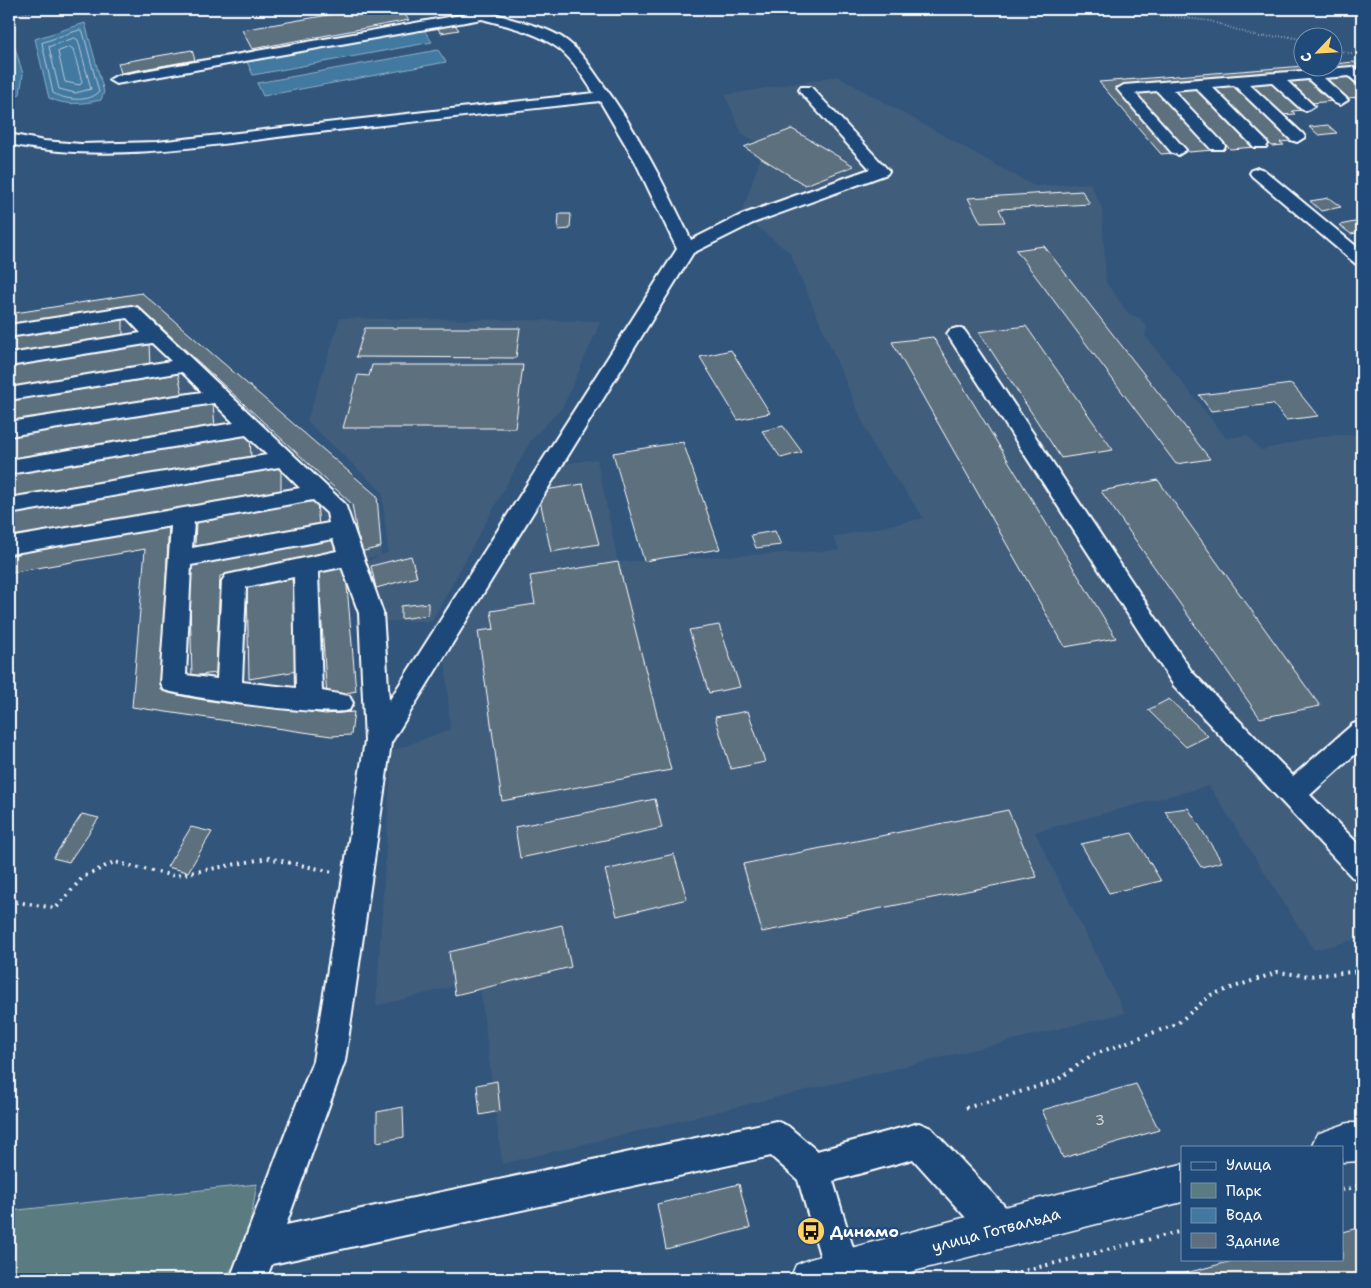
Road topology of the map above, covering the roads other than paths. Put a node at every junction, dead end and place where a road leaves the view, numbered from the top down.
1 (474, 12) edge
2 (1344, 72) edge
3 (1294, 75) edge
4 (1274, 77) junction
5 (1315, 78) edge
6 (116, 80) dead end
7 (1237, 80) junction
8 (1362, 80) edge
9 (1200, 83) junction
10 (1161, 86) junction
11 (806, 90) dead end
12 (605, 96) junction
13 (1340, 100) dead end
14 (1306, 106) dead end
15 (1297, 137) dead end
16 (9, 139) edge
17 (1260, 144) dead end
18 (1217, 146) dead end
19 (1178, 150) dead end
20 (1258, 173) dead end
21 (686, 249) junction
22 (1362, 260) edge
23 (9, 331) edge
24 (957, 334) dead end
25 (156, 336) junction
26 (9, 360) edge
27 (187, 365) junction
28 (9, 394) edge
29 (219, 396) junction
30 (251, 427) junction
31 (9, 429) edge
32 (284, 459) junction
33 (9, 467) edge
34 (318, 492) junction
35 (9, 506) edge
36 (183, 516) junction
37 (342, 529) junction
38 (9, 546) edge
39 (350, 557) junction
40 (180, 559) junction
41 (306, 566) junction
42 (229, 691) junction
43 (309, 700) junction
44 (340, 703) dead end
45 (1362, 732) edge
46 (378, 741) junction
47 (1292, 794) junction
48 (1362, 868) edge
49 (1362, 1142) edge
50 (1334, 1146) edge
51 (812, 1170) junction
52 (1181, 1183) edge
53 (1000, 1228) junction
54 (254, 1264) edge
55 (826, 1275) edge

1 - 6 street
1 - 12 street
2 - 8 street
3 - 4 street
4 - 7 street
4 - 14 street
5 - 13 street
7 - 9 street
7 - 15 street
9 - 10 street
9 - 17 street
10 - 18 street
10 - 19 street
11 - 21 street
12 - 16 street
12 - 21 street
20 - 22 street
21 - 46 street
23 - 25 street
24 - 47 street
25 - 26 street
25 - 27 street
27 - 28 street
27 - 29 street
29 - 30 street
29 - 31 street
30 - 32 street
30 - 33 street
32 - 34 street
32 - 35 street
34 - 36 street
34 - 37 street
36 - 38 street
36 - 40 street
37 - 39 street
37 - 40 street
39 - 41 street
39 - 46 street
40 - 42 street
41 - 42 street
41 - 43 street
42 - 43 street
43 - 44 street
45 - 47 street
46 - 54 street
47 - 48 street
49 - 50 main road
51 - 53 street
51 - 54 street
51 - 55 street
52 - 53 main road, улица Готвальда
53 - 55 main road, улица Готвальда

